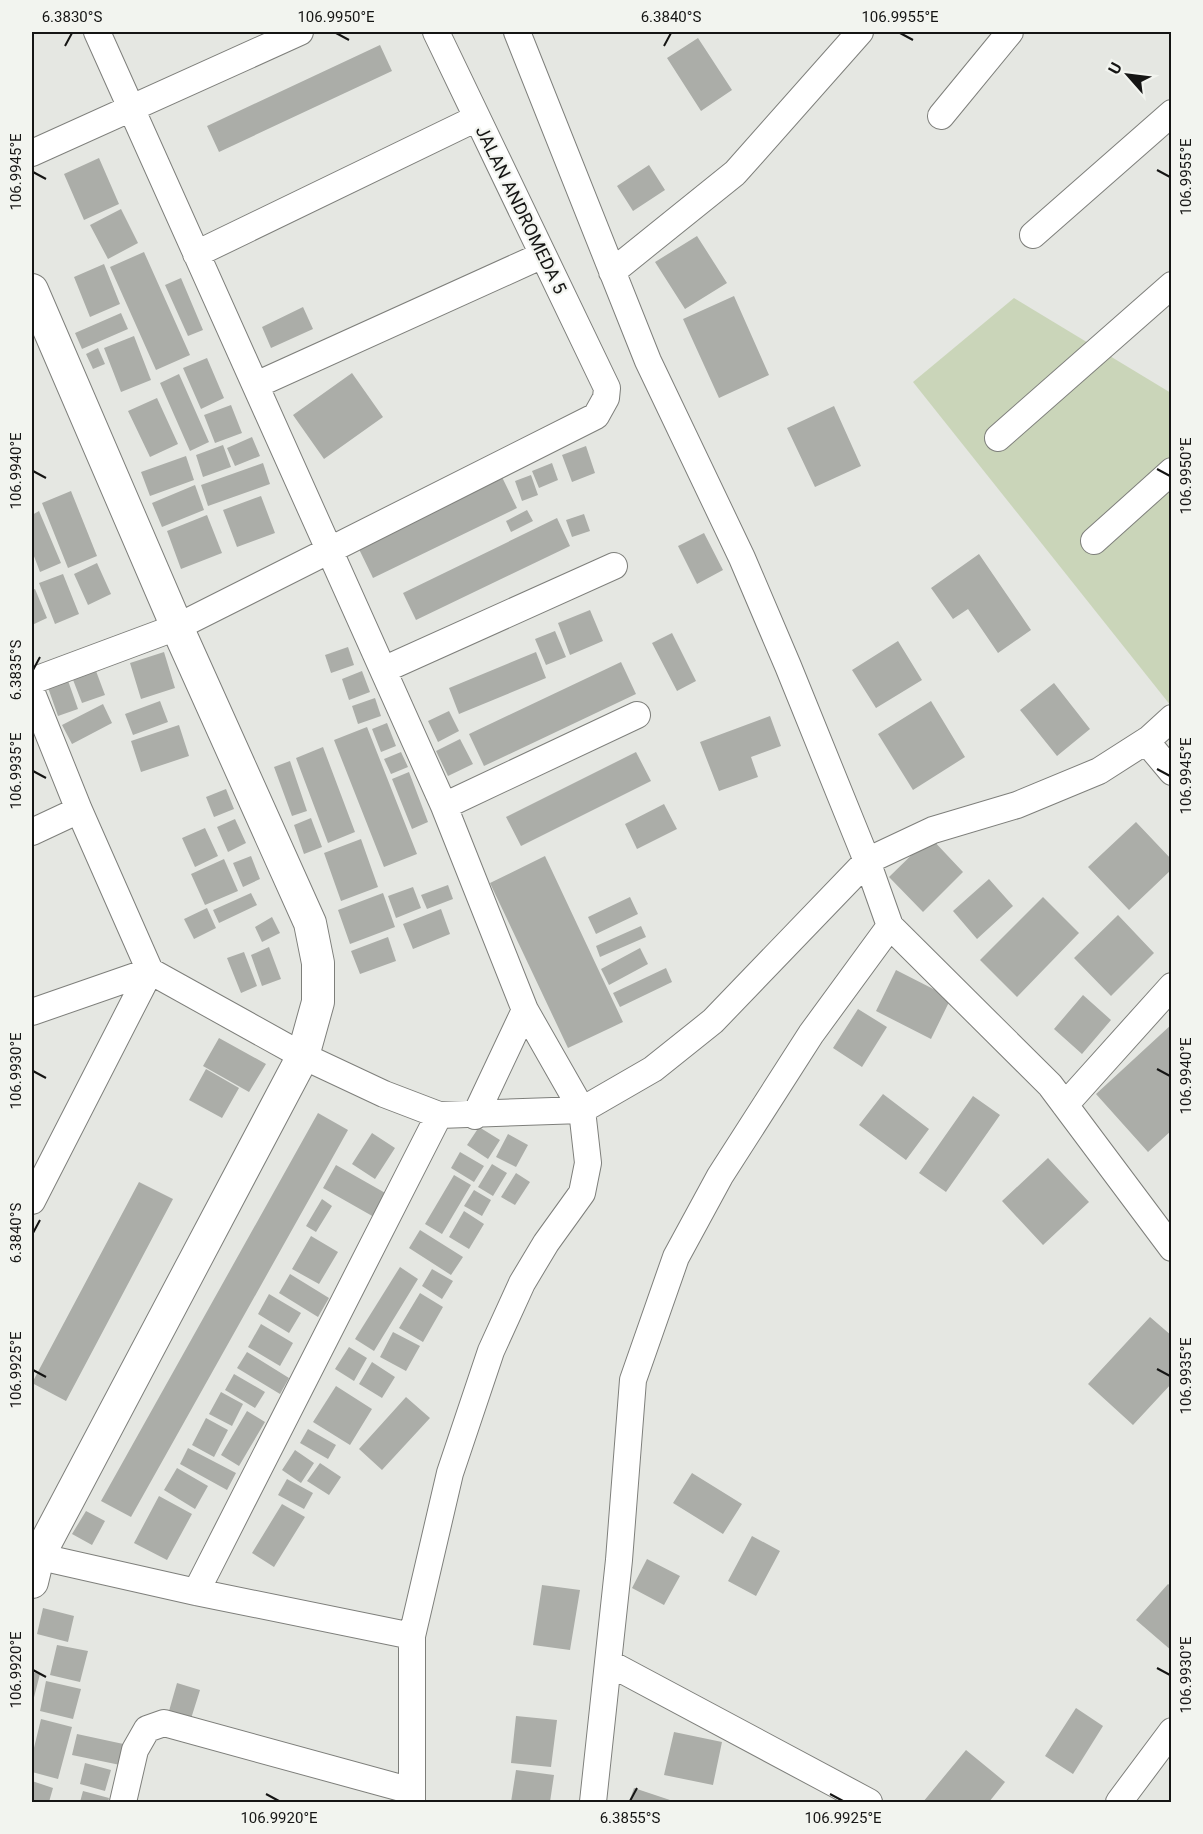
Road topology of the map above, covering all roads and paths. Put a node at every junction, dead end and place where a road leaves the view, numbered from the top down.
1 (97, 32) edge
2 (300, 32) edge
3 (436, 32) edge
4 (517, 32) edge
5 (860, 32) edge
6 (1010, 32) edge
7 (265, 39) edge
8 (131, 108) junction
9 (1172, 113) edge
10 (941, 116) dead end
11 (477, 118) junction
12 (32, 153) edge
13 (1033, 235) dead end
14 (196, 254) junction
15 (543, 255) junction
16 (612, 272) junction
17 (1172, 285) edge
18 (32, 290) edge
19 (256, 385) junction
20 (998, 438) dead end
21 (1172, 471) edge
22 (1094, 541) dead end
23 (328, 549) junction
24 (614, 566) dead end
25 (177, 627) junction
26 (383, 670) junction
27 (32, 681) edge
28 (32, 693) edge
29 (637, 715) dead end
30 (1172, 718) edge
31 (1146, 741) junction
32 (1172, 772) edge
33 (444, 806) junction
34 (79, 810) junction
35 (32, 831) edge
36 (867, 861) junction
37 (890, 926) junction
38 (150, 971) junction
39 (1172, 986) edge
40 (525, 1010) junction
41 (32, 1012) edge
42 (303, 1056) junction
43 (1065, 1105) junction
44 (582, 1110) junction
45 (439, 1115) junction
46 (475, 1116) junction
47 (33, 1194) edge
48 (1172, 1248) edge
49 (34, 1564) edge
50 (196, 1592) junction
51 (412, 1636) junction
52 (609, 1663) junction
53 (1172, 1731) edge
54 (412, 1797) edge
55 (123, 1803) edge
56 (593, 1803) edge
57 (869, 1803) edge
58 (1119, 1803) edge

1 - 8 street
2 - 7 street
3 - 11 street, JALAN ANDROMEDA 5
4 - 16 street
5 - 16 street
6 - 10 street
7 - 8 street
8 - 12 street
8 - 14 street
9 - 13 street
11 - 14 street
11 - 15 street, JALAN ANDROMEDA 5
14 - 19 street
15 - 19 street
15 - 23 street, JALAN ANDROMEDA 5
16 - 36 street
17 - 20 street
18 - 25 street
19 - 23 street
21 - 22 street
23 - 25 street
23 - 26 street
24 - 26 street
25 - 27 street
25 - 42 street
26 - 33 street
28 - 34 street
29 - 33 street
30 - 31 street
31 - 32 street
31 - 36 street
33 - 40 street
34 - 35 street
34 - 38 street
36 - 37 street
36 - 44 street
37 - 43 street
37 - 52 street
38 - 41 street
38 - 42 street
38 - 47 street
39 - 43 street
40 - 44 street
40 - 46 street
42 - 45 street
42 - 49 street
43 - 48 street
44 - 46 street
44 - 51 street
45 - 46 street
45 - 50 street
49 - 50 street
50 - 51 street
51 - 54 street
52 - 56 street
52 - 57 street
53 - 58 street
54 - 55 street

